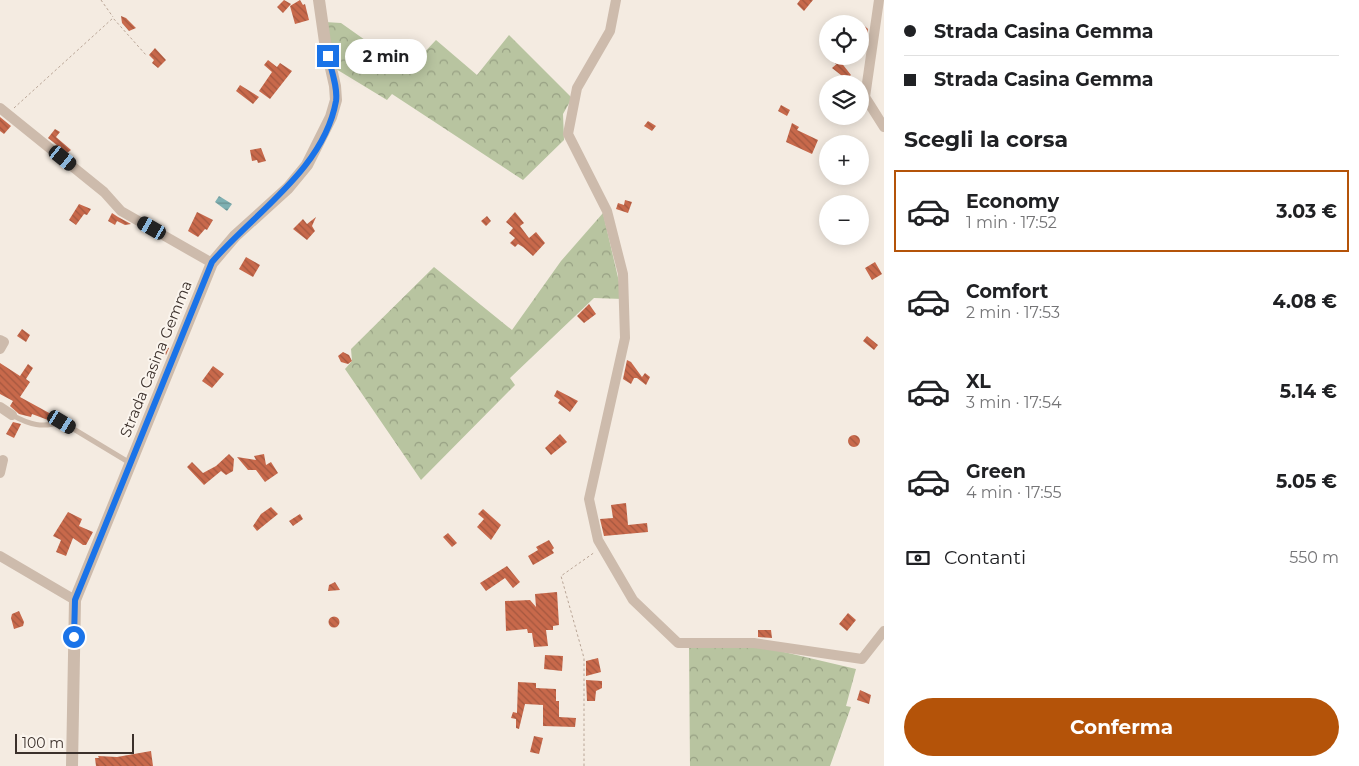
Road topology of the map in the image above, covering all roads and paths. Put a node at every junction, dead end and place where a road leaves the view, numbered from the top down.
1 (101, 0) edge
2 (319, 0) edge
3 (616, 0) edge
4 (879, 0) edge
5 (113, 18) junction
6 (146, 55) dead end
7 (4, 111) edge
8 (884, 127) edge
9 (212, 262) junction
10 (0, 340) edge
11 (0, 349) edge
12 (0, 407) edge
13 (12, 415) joint
14 (4, 460) dead end
15 (131, 463) junction
16 (0, 473) edge
17 (602, 547) junction
18 (0, 556) edge
19 (75, 600) junction
20 (884, 631) edge
21 (72, 766) edge
22 (584, 766) edge

1 - 5 path
2 - 9 street, Strada Casina Gemma
3 - 17 street
4 - 8 street
5 - 6 path
5 - 7 path
7 - 9 street
9 - 15 street, Strada Casina Gemma
10 - 11 street
12 - 13 street
13 - 15 lane
14 - 16 street
15 - 19 street, Strada Casina Gemma
17 - 20 street
17 - 22 path
18 - 19 street
19 - 21 street, Strada Casina Gemma

